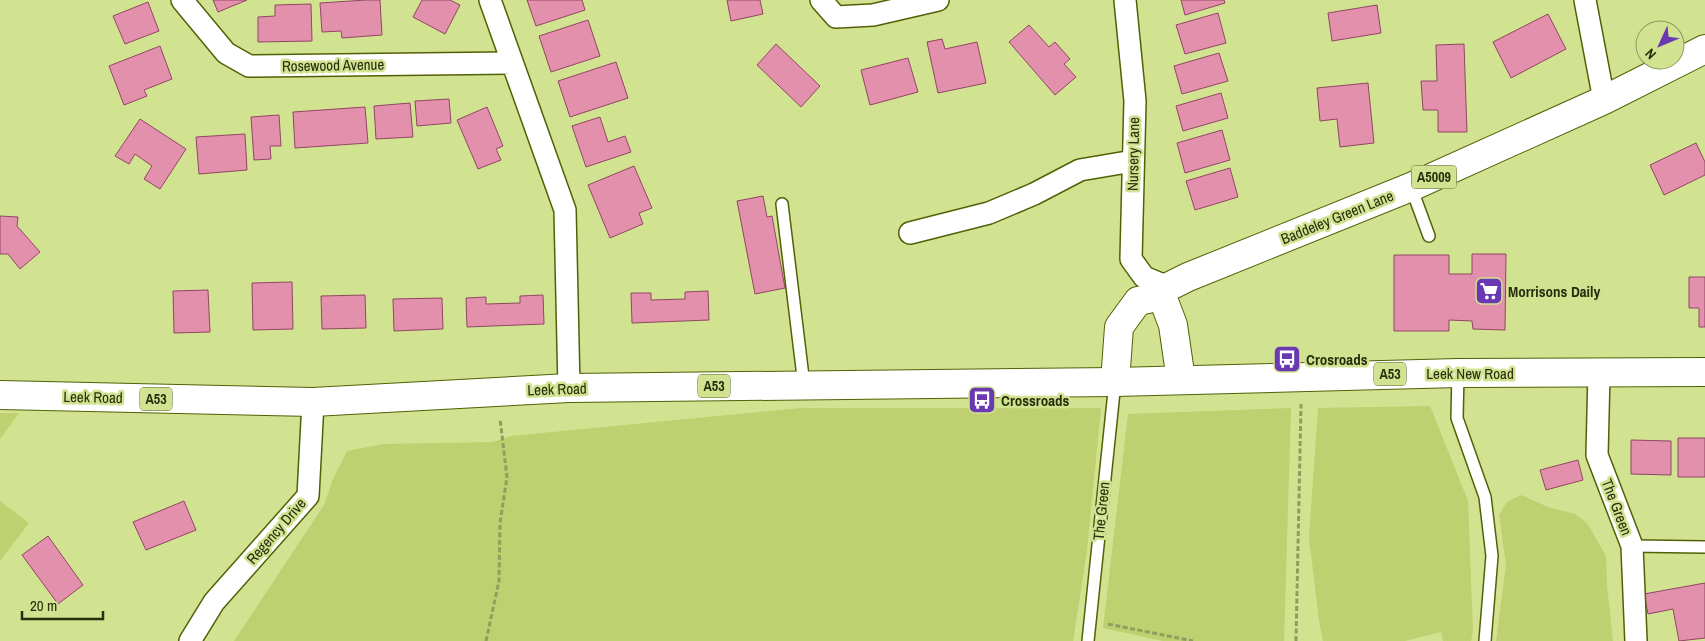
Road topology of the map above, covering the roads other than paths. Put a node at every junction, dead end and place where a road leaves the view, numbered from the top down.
1 (182, 0) edge
2 (490, 0) edge
3 (821, 0) edge
4 (938, 0) edge
5 (1125, 0) edge
6 (1585, 0) edge
7 (1705, 49) edge
8 (512, 63) junction
9 (1604, 100) junction
10 (1133, 161) junction
11 (1411, 187) junction
12 (782, 204) dead end
13 (910, 233) dead end
14 (1429, 236) dead end
15 (1165, 291) junction
16 (1705, 372) edge
17 (1458, 373) junction
18 (1599, 373) junction
19 (1181, 380) junction
20 (1115, 382) junction
21 (804, 385) junction
22 (569, 388) junction
23 (0, 395) edge
24 (313, 402) junction
25 (1632, 546) junction
26 (1705, 547) edge
27 (190, 641) edge
28 (1088, 641) edge
29 (1485, 641) edge
30 (1636, 641) edge

1 - 8 street, Rosewood Avenue
2 - 8 street
3 - 4 street
5 - 10 street, Nursery Lane
6 - 9 street
7 - 9 main road, Baddeley Green Lane / A5009
8 - 22 street
9 - 11 main road, Baddeley Green Lane / A5009
10 - 13 street
10 - 15 street, Nursery Lane
11 - 14 lane
11 - 15 main road, Baddeley Green Lane / A5009
12 - 21 lane
15 - 19 main road
15 - 20 main road, Baddeley Green Lane / A5009
16 - 18 main road, Leek New Road / A53
17 - 18 main road, Leek New Road / A53
17 - 19 main road, Leek New Road / A53
17 - 29 lane
18 - 25 street, The Green
19 - 20 main road, Leek New Road / A53
20 - 21 main road, Leek Road / A53
20 - 28 lane, The Green
21 - 22 main road, Leek Road / A53
22 - 24 main road, Leek Road / A53
23 - 24 main road, Leek Road / A53
24 - 27 street, Regency Drive
25 - 26 lane
25 - 30 street, The Green

